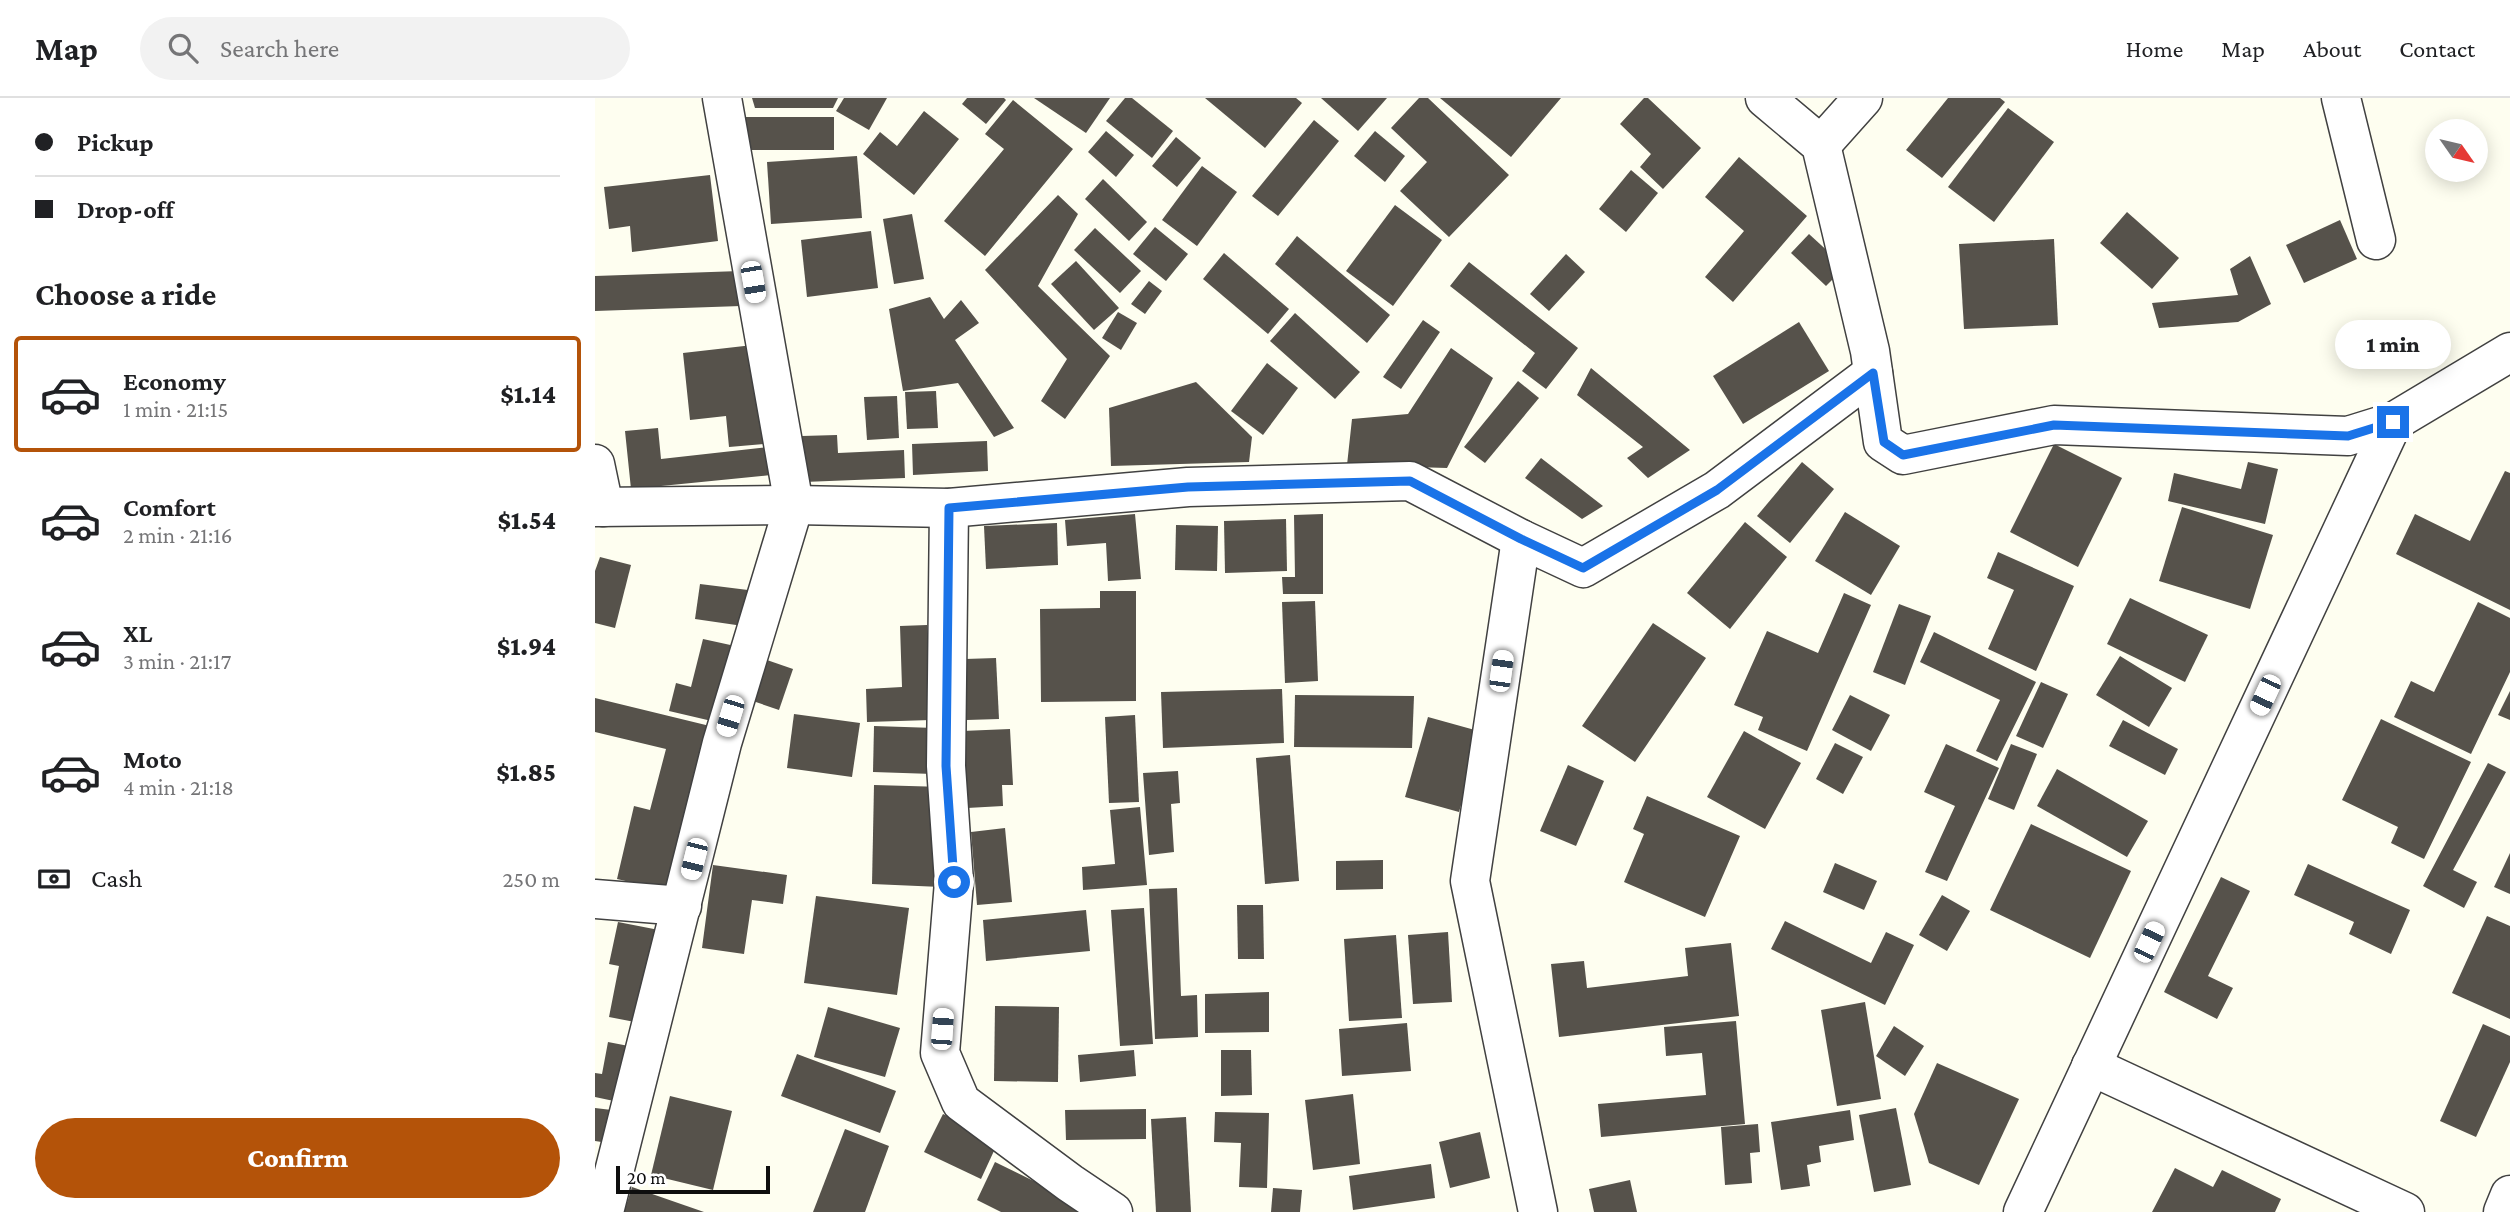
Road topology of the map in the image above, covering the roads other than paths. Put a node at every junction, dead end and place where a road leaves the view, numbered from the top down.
1 (722, 98) edge
2 (1765, 98) edge
3 (1863, 98) edge
4 (2341, 98) edge
5 (1821, 145) junction
6 (2376, 240) dead end
7 (2510, 352) edge
8 (1873, 373) junction
9 (2393, 422) junction
10 (595, 464) edge
11 (794, 505) junction
12 (600, 507) edge
13 (949, 508) junction
14 (1521, 539) junction
15 (595, 899) edge
16 (682, 906) junction
17 (2091, 1066) junction
18 (2510, 1195) edge
19 (604, 1212) edge
20 (1113, 1212) edge
21 (1538, 1212) edge
22 (2023, 1212) edge
23 (2406, 1212) edge
24 (2503, 1212) edge

1 - 11 street
2 - 5 street
3 - 5 street
4 - 6 street
5 - 8 street
7 - 9 street
8 - 9 street
8 - 14 street
9 - 17 street
10 - 12 street
11 - 12 street
11 - 13 street
11 - 16 street
13 - 14 street
13 - 20 street
14 - 21 street
15 - 16 street
16 - 19 street
17 - 22 street
17 - 23 street
18 - 24 street

